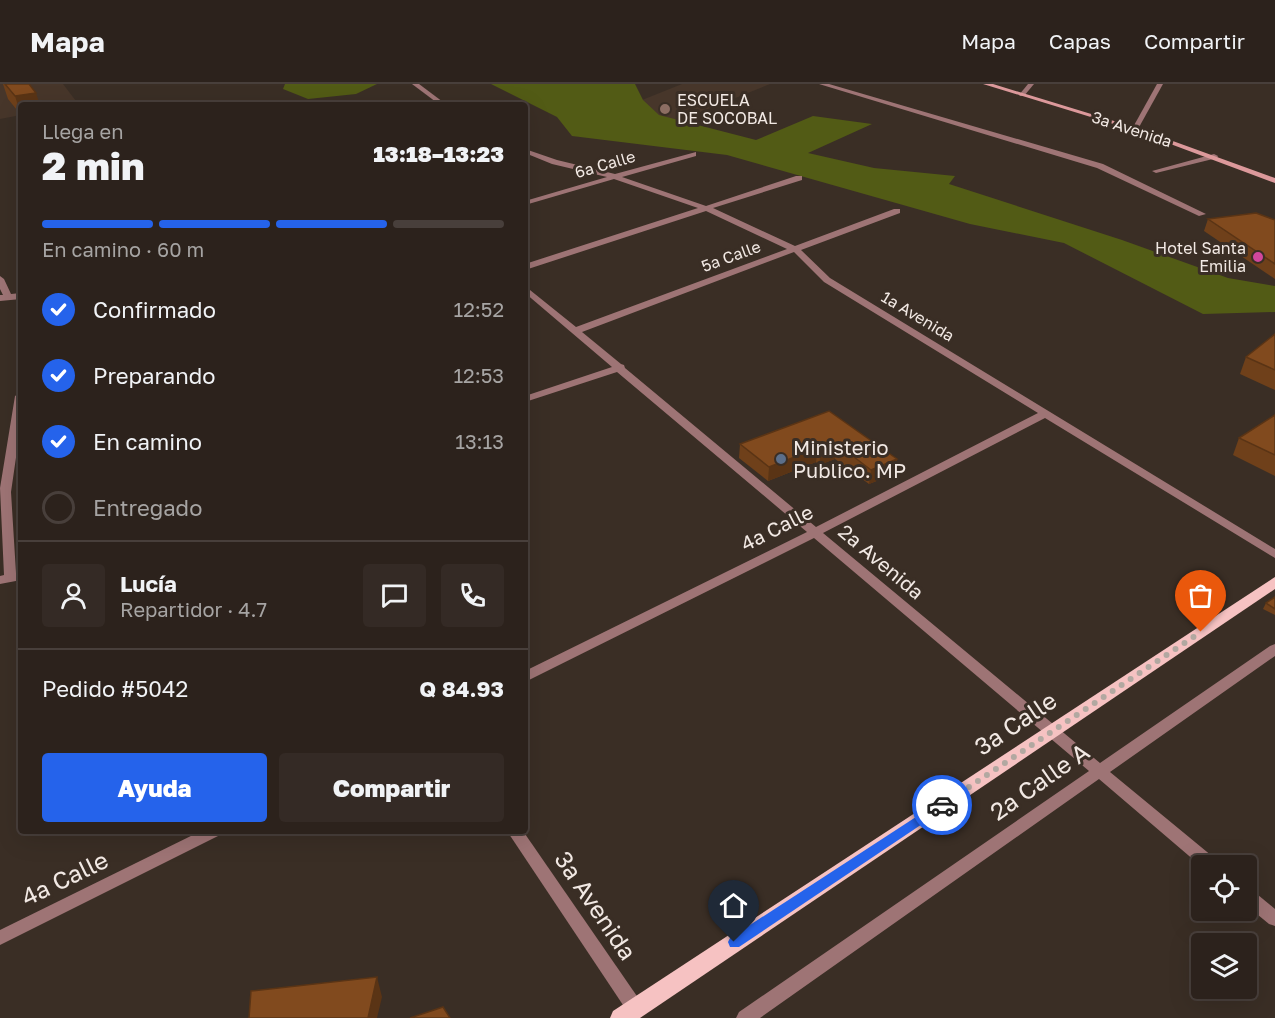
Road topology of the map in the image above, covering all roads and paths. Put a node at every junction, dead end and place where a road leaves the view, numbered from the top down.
1 (415, 84) edge
2 (822, 84) edge
3 (986, 84) edge
4 (1031, 84) edge
5 (1160, 84) edge
6 (1022, 95) junction
7 (440, 102) edge
8 (1135, 129) junction
9 (528, 152) edge
10 (693, 154) dead end
11 (1214, 156) junction
12 (1156, 171) dead end
13 (612, 176) junction
14 (799, 178) dead end
15 (1275, 181) edge
16 (528, 202) edge
17 (708, 209) junction
18 (897, 211) dead end
19 (1202, 214) dead end
20 (796, 250) junction
21 (528, 266) edge
22 (0, 279) edge
23 (528, 292) edge
24 (4, 297) edge
25 (575, 331) junction
26 (621, 367) junction
27 (528, 398) edge
28 (18, 409) edge
29 (1046, 413) junction
30 (814, 533) junction
31 (1275, 555) edge
32 (10, 578) edge
33 (1275, 582) edge
34 (1275, 649) edge
35 (528, 676) edge
36 (1053, 732) junction
37 (1099, 771) junction
38 (209, 834) edge
39 (517, 834) edge
40 (1199, 855) edge
41 (1257, 904) edge
42 (1275, 919) edge
43 (0, 938) edge
44 (627, 1015) edge
45 (607, 1018) edge
46 (745, 1018) edge

1 - 7 street
2 - 19 street
3 - 6 main road, 3a Avenida
4 - 6 street
5 - 8 street
6 - 8 main road, 3a Avenida
8 - 11 main road, 3a Avenida
9 - 13 street, 1a Avenida
10 - 13 street, 6a Calle
11 - 12 street
11 - 15 main road, 3a Avenida
13 - 16 street, 6a Calle
13 - 17 street, 1a Avenida
14 - 17 street
17 - 20 street, 1a Avenida
17 - 21 street
18 - 20 street, 5a Calle
20 - 25 street, 5a Calle
20 - 29 street, 1a Avenida
22 - 24 street
23 - 25 street, 2a Avenida
25 - 26 street, 2a Avenida
26 - 27 street
26 - 30 street, 2a Avenida
28 - 32 street
29 - 30 street, 4a Calle
29 - 31 street, 1a Avenida
30 - 35 street, 4a Calle
30 - 36 street, 2a Avenida
33 - 36 main road, 3a Calle
34 - 37 street, 2a Calle A
36 - 37 street, 2a Avenida
36 - 44 main road, 3a Calle
37 - 40 street, 2a Avenida
37 - 46 street, 2a Calle A
38 - 43 street, 4a Calle
39 - 44 street, 3a Avenida
41 - 42 street
44 - 45 main road, 3a Calle

